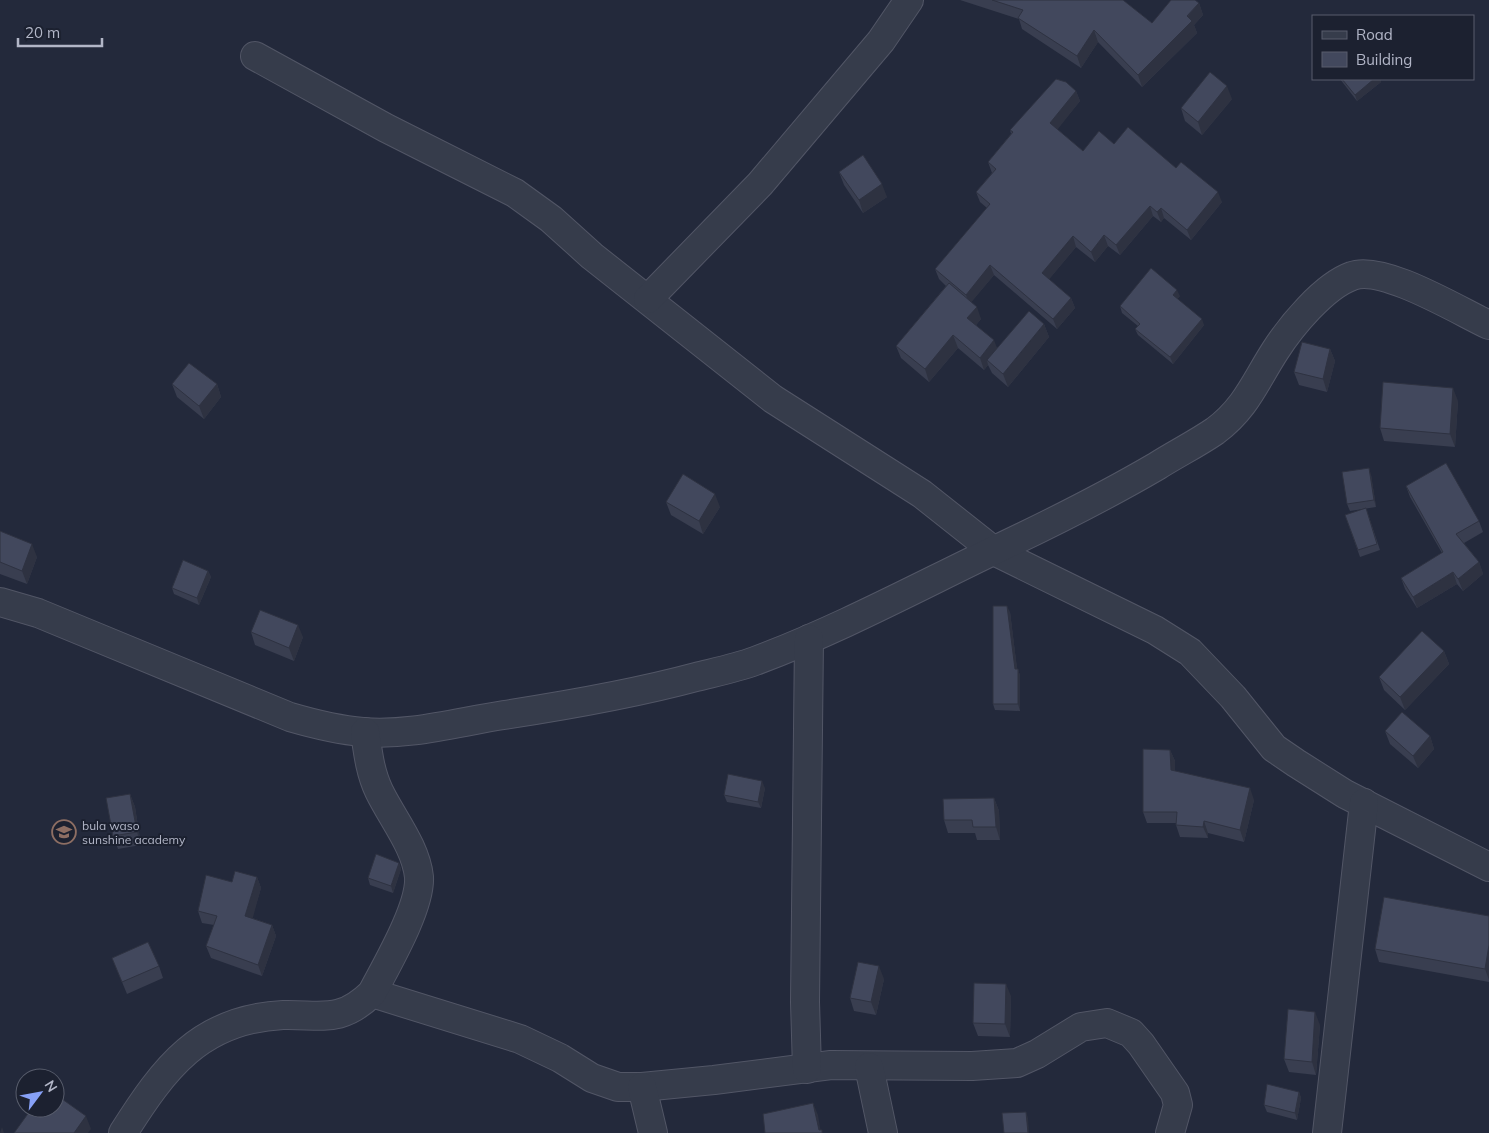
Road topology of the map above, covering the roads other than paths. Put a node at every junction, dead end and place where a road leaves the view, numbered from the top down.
1 (909, 0) edge
2 (255, 56) dead end
3 (648, 299) junction
4 (1489, 325) edge
5 (994, 551) junction
6 (0, 602) edge
7 (809, 639) junction
8 (365, 732) junction
9 (1364, 803) junction
10 (1489, 867) edge
11 (372, 993) junction
12 (869, 1067) junction
13 (807, 1069) junction
14 (642, 1087) junction
15 (123, 1133) edge
16 (652, 1133) edge
17 (882, 1133) edge
18 (1170, 1133) edge
19 (1327, 1133) edge

1 - 3 street
2 - 3 street
3 - 5 street
4 - 5 street
5 - 7 street
5 - 9 street
6 - 8 street
7 - 8 street
7 - 13 street
8 - 11 street
9 - 10 street
9 - 19 street
11 - 14 street
11 - 15 street
12 - 13 street
12 - 17 street
12 - 18 street
13 - 14 street
14 - 16 street

